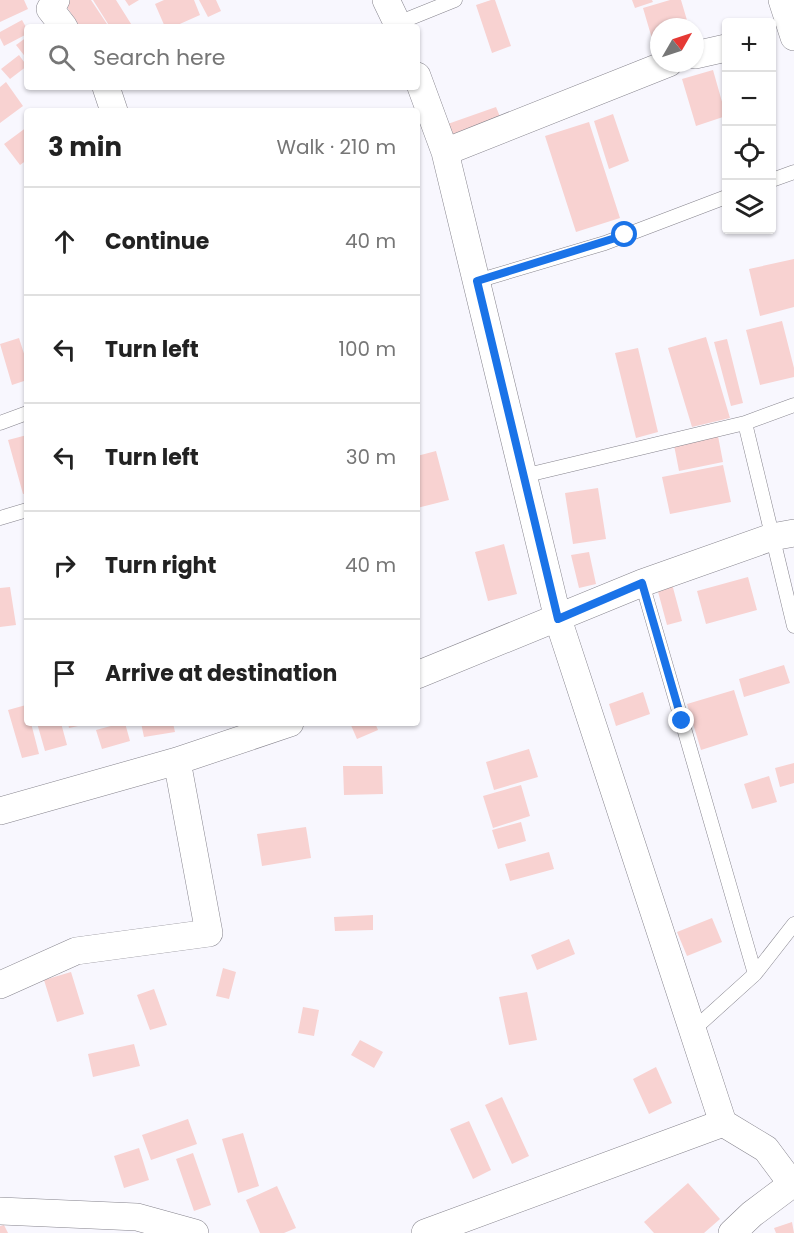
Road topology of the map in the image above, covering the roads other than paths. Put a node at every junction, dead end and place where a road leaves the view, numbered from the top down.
1 (56, 0) edge
2 (454, 0) edge
3 (782, 0) edge
4 (394, 17) edge
5 (62, 24) edge
6 (788, 36) edge
7 (722, 49) edge
8 (704, 53) edge
9 (650, 71) edge
10 (420, 84) edge
11 (107, 90) edge
12 (113, 108) edge
13 (445, 152) junction
14 (794, 172) edge
15 (776, 178) edge
16 (722, 199) edge
17 (477, 281) junction
18 (794, 405) edge
19 (24, 414) edge
20 (0, 423) edge
21 (745, 423) junction
22 (523, 476) junction
23 (24, 511) edge
24 (0, 518) edge
25 (783, 535) edge
26 (642, 583) junction
27 (558, 619) junction
28 (794, 626) edge
29 (420, 674) edge
30 (281, 726) edge
31 (177, 761) junction
32 (0, 811) edge
33 (794, 924) edge
34 (755, 974) junction
35 (0, 985) edge
36 (693, 1030) junction
37 (723, 1123) junction
38 (793, 1184) edge
39 (0, 1211) edge
40 (195, 1233) edge
41 (425, 1233) edge
42 (732, 1233) edge

1 - 5 street
2 - 4 lane
3 - 6 street
7 - 8 street
9 - 13 street
10 - 13 street
11 - 12 street
13 - 17 street
14 - 15 lane
16 - 17 lane
17 - 22 street
18 - 21 lane
19 - 20 lane
21 - 22 lane
21 - 25 lane
22 - 27 street
23 - 24 lane
25 - 26 street
25 - 28 lane
26 - 27 street
26 - 34 lane
27 - 29 street
27 - 36 street
30 - 31 street
31 - 32 street
31 - 35 street
33 - 34 lane
34 - 36 lane
36 - 37 street
37 - 38 street
37 - 41 street
38 - 42 street
39 - 40 street

